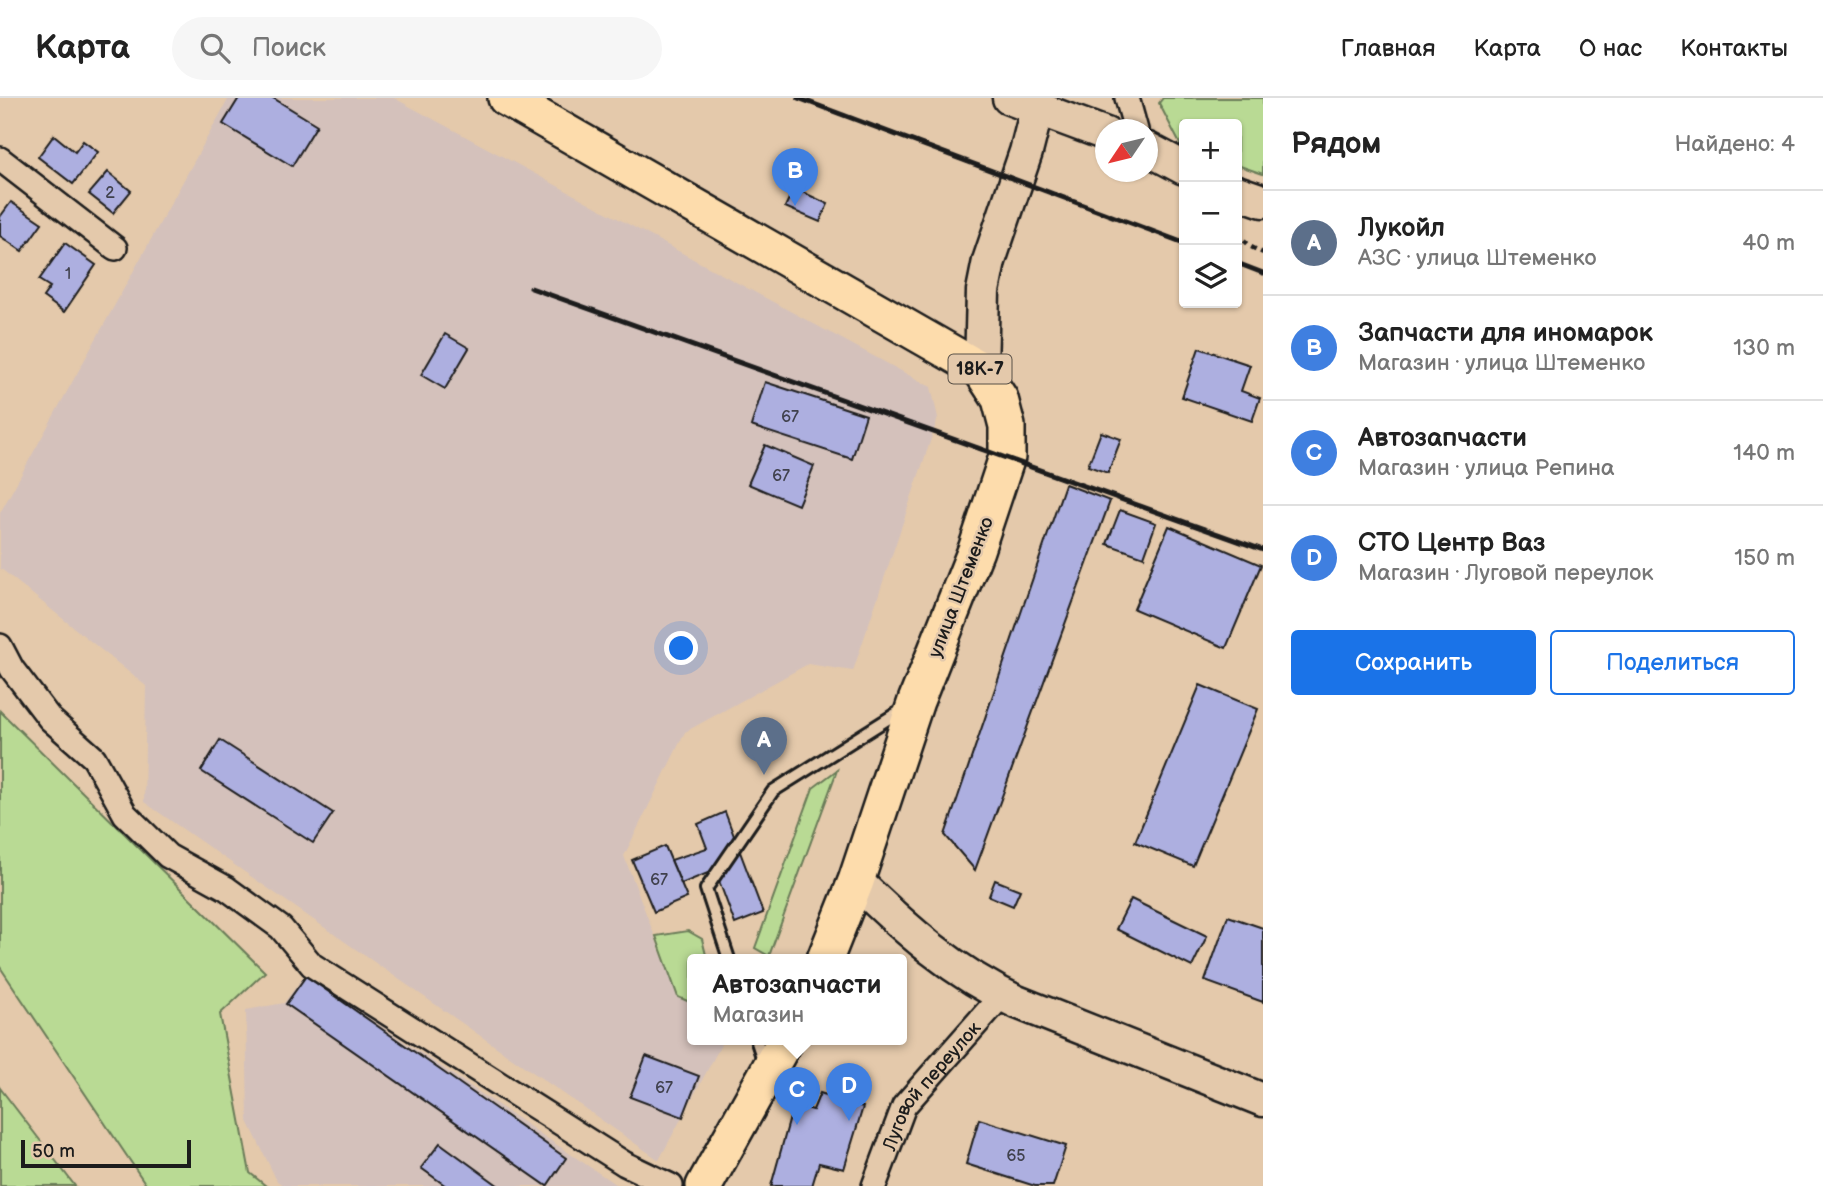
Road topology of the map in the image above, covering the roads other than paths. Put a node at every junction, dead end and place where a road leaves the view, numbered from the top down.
1 (506, 98) edge
2 (1127, 98) edge
3 (1034, 102) edge
4 (1133, 119) edge
5 (1095, 129) edge
6 (1158, 155) edge
7 (0, 159) edge
8 (1179, 165) edge
9 (1242, 194) edge
10 (1263, 201) edge
11 (115, 248) dead end
12 (981, 370) junction
13 (0, 646) edge
14 (916, 701) junction
15 (856, 881) junction
16 (727, 954) edge
17 (827, 954) edge
18 (1002, 995) junction
19 (758, 1045) edge
20 (783, 1045) edge
21 (768, 1075) junction
22 (1263, 1100) edge
23 (671, 1186) edge
24 (704, 1186) edge
25 (874, 1186) edge

1 - 12 main road, улица Штеменко / 18К-7
2 - 4 street
3 - 5 main road
3 - 12 main road
6 - 8 main road
7 - 11 street
9 - 10 main road
12 - 14 main road, улица Штеменко / 18К-7
13 - 23 street
14 - 15 main road, улица Штеменко / 18К-7
14 - 16 lane
15 - 17 main road, 18К-7
15 - 18 main road
18 - 22 main road
18 - 25 street, Луговой переулок
19 - 21 lane
20 - 21 main road
21 - 24 main road

